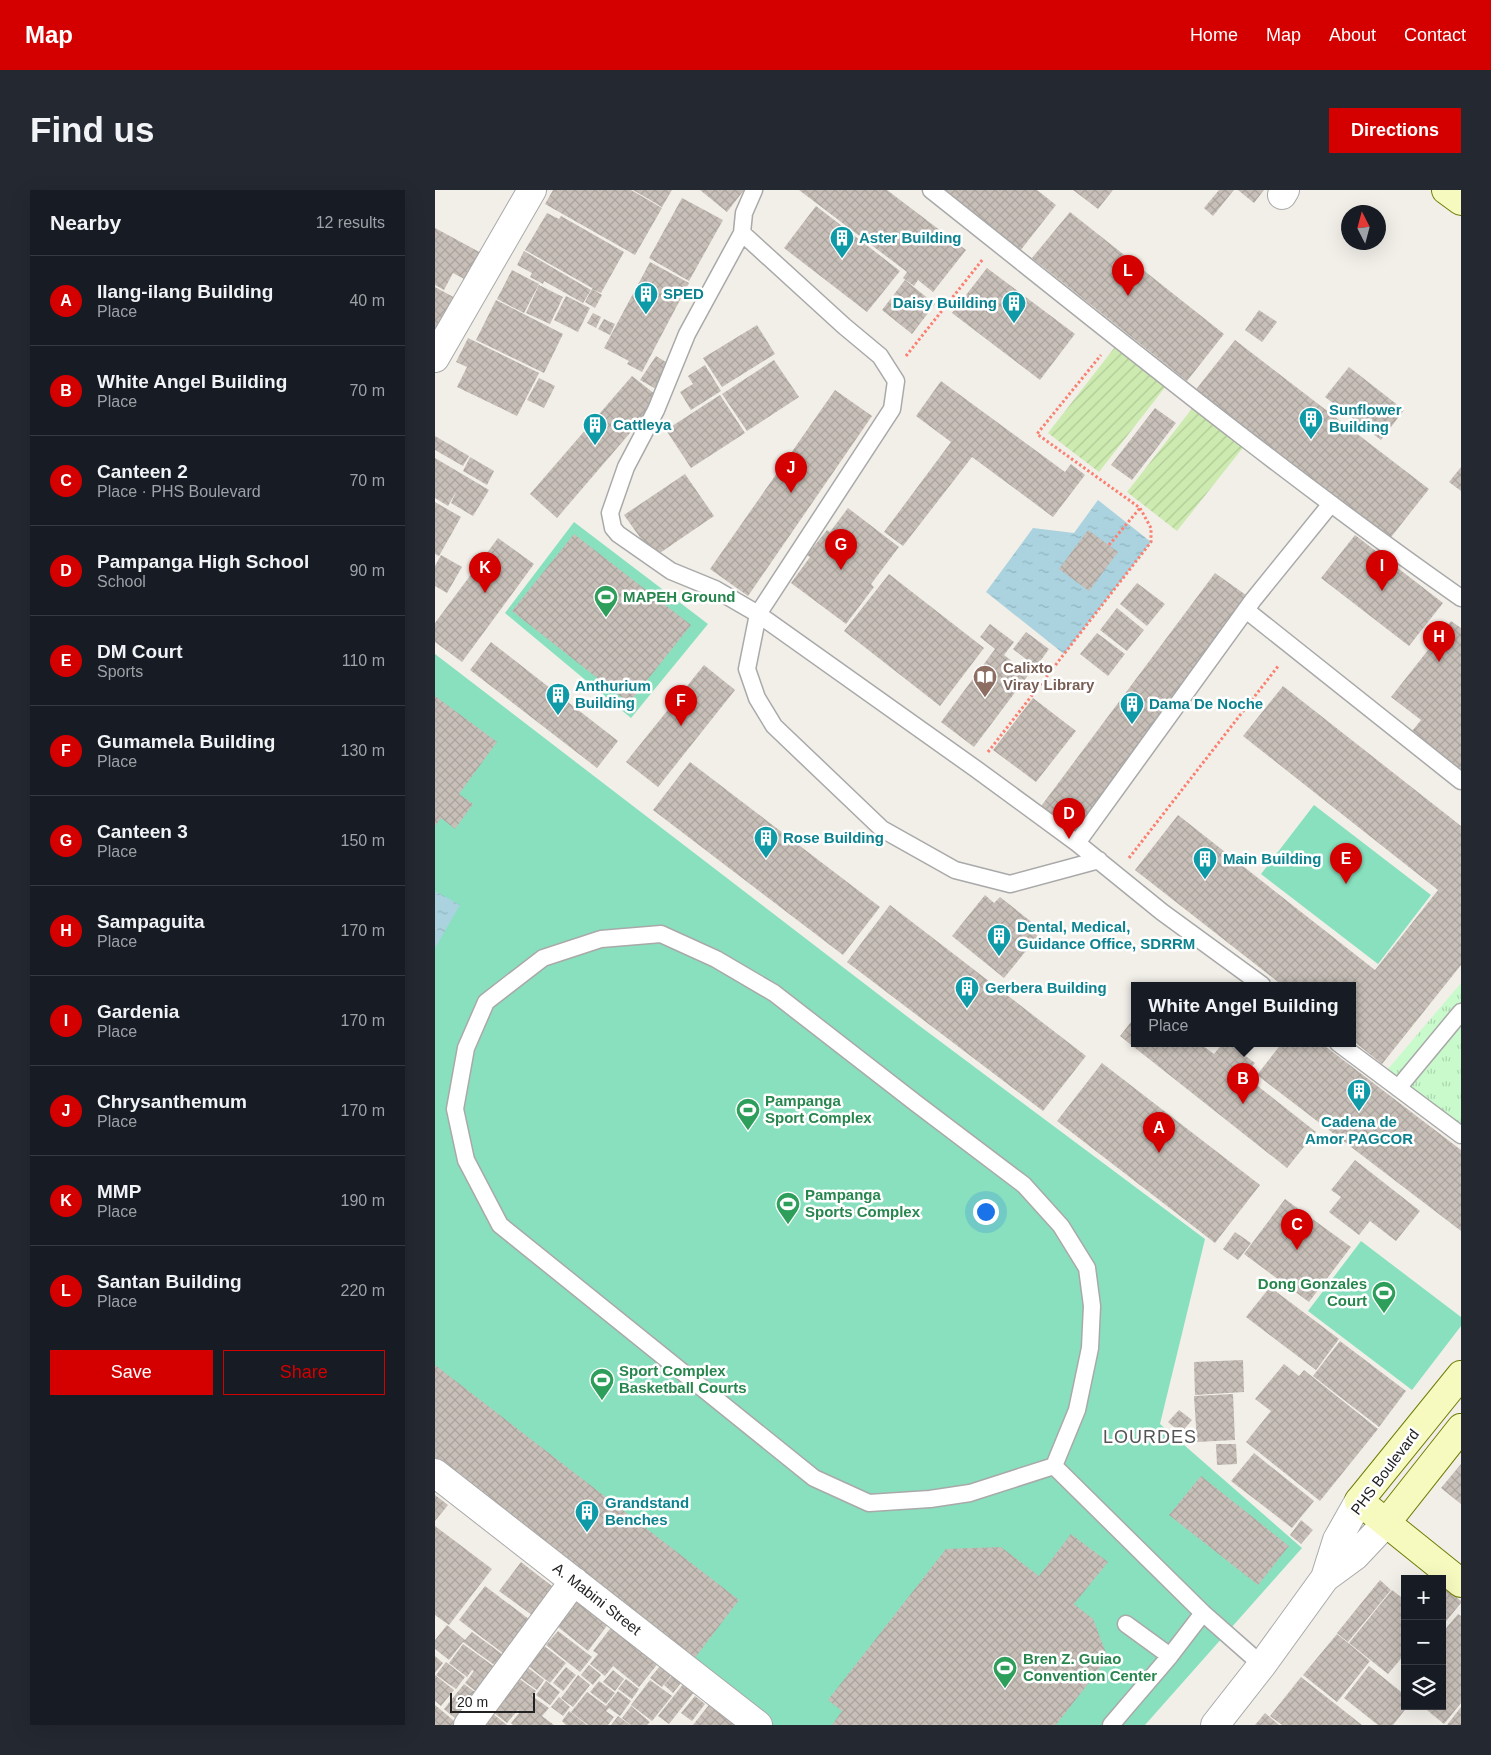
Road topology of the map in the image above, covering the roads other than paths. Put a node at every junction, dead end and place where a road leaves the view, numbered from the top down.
1 (532, 190) edge
2 (754, 190) edge
3 (931, 190) edge
4 (1446, 190) edge
5 (1461, 200) edge
6 (742, 233) junction
7 (435, 358) edge
8 (1330, 505) junction
9 (1461, 598) edge
10 (1246, 610) junction
11 (758, 614) junction
12 (1461, 782) edge
13 (1077, 843) junction
14 (1099, 860) junction
15 (1258, 982) edge
16 (1461, 1012) edge
17 (1343, 1047) edge
18 (1398, 1088) junction
19 (1461, 1135) edge
20 (1461, 1374) edge
21 (1461, 1428) edge
22 (1054, 1466) junction
23 (435, 1473) edge
24 (1359, 1501) junction
25 (1386, 1523) junction
26 (1325, 1578) junction
27 (574, 1581) junction
28 (1461, 1583) edge
29 (1203, 1613) junction
30 (1127, 1624) dead end
31 (1170, 1656) junction
32 (1262, 1665) junction
33 (468, 1725) edge
34 (758, 1725) edge
35 (1111, 1725) edge
36 (1215, 1725) edge

1 - 7 street
2 - 6 lane
3 - 8 lane
4 - 5 street
6 - 11 lane
6 - 11 lane
8 - 9 lane
8 - 10 lane
10 - 12 lane
10 - 13 lane
11 - 13 lane
11 - 14 lane
13 - 14 lane
14 - 15 lane
16 - 18 lane
17 - 18 lane
18 - 19 lane
20 - 24 street, PHS Boulevard
21 - 25 street, PHS Boulevard
22 - 22 lane
22 - 29 lane
23 - 27 street, A. Mabini Street
24 - 25 street
24 - 26 street, PHS Boulevard
25 - 26 street, PHS Boulevard
25 - 28 street
26 - 32 street, PHS Boulevard
27 - 33 street
27 - 34 street, A. Mabini Street
29 - 31 lane
29 - 32 lane
30 - 31 lane
31 - 35 lane
32 - 36 street, PHS Boulevard

